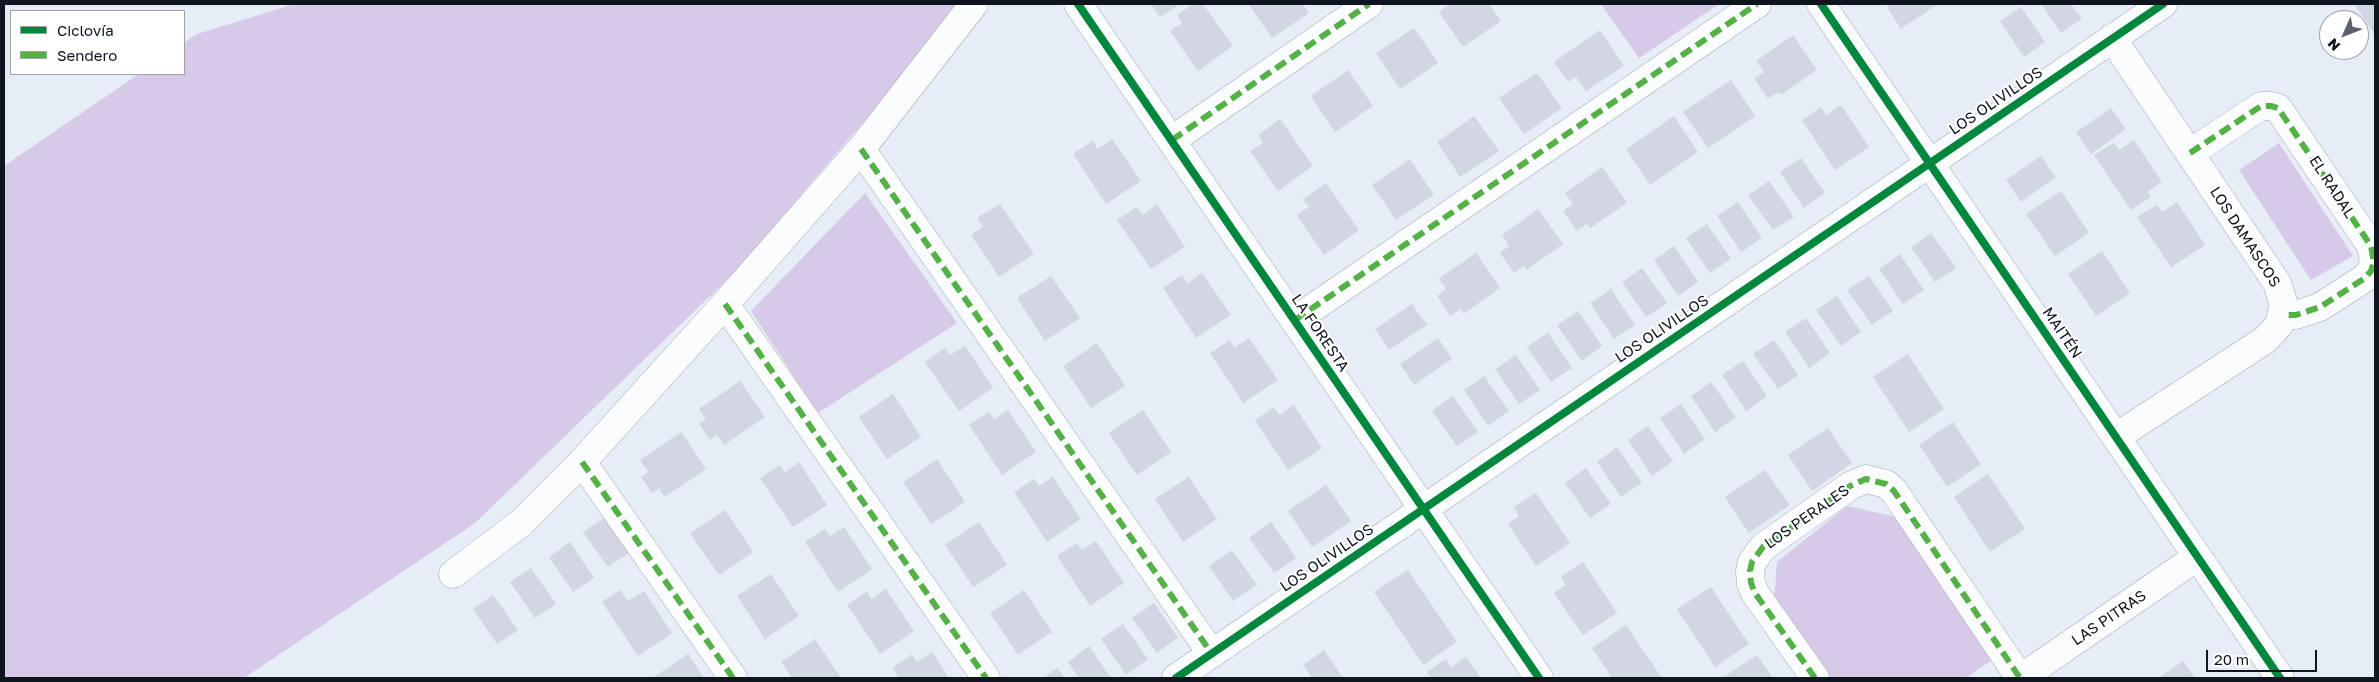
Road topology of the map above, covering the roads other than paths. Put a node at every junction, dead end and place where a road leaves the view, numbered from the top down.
1 (974, 4) edge
2 (1078, 4) edge
3 (1369, 4) edge
4 (1757, 4) edge
5 (1821, 4) edge
6 (2162, 4) edge
7 (2112, 38) junction
8 (1172, 140) junction
9 (861, 149) junction
10 (2190, 153) junction
11 (1929, 163) junction
12 (725, 304) junction
13 (2283, 315) junction
14 (1294, 320) junction
15 (2116, 437) junction
16 (582, 462) junction
17 (1424, 509) junction
18 (2197, 557) junction
19 (453, 574) dead end
20 (1212, 654) junction
21 (733, 678) edge
22 (986, 678) edge
23 (1176, 678) edge
24 (1539, 678) edge
25 (1815, 678) edge
26 (2020, 678) edge
27 (2280, 678) edge

1 - 9 street
2 - 8 street, LA FORESTA
3 - 8 street
4 - 14 street
5 - 11 street, MAITÉN
6 - 7 street, LOS OLIVILLOS
7 - 10 street, LOS DAMASCOS
7 - 11 street, LOS OLIVILLOS
8 - 14 street, LA FORESTA
9 - 12 street
9 - 20 street
10 - 13 street, LOS DAMASCOS
10 - 13 street, EL RADAL
11 - 15 street, MAITÉN
11 - 17 street, LOS OLIVILLOS
12 - 16 street
12 - 22 street
13 - 15 street
14 - 17 street, LA FORESTA
15 - 18 street, MAITÉN
16 - 19 street
16 - 21 street
17 - 20 street, LOS OLIVILLOS
17 - 24 street, LA FORESTA
18 - 26 street, LAS PITRAS
18 - 27 street, MAITÉN
20 - 23 street, LOS OLIVILLOS
25 - 26 street, LOS PERALES

